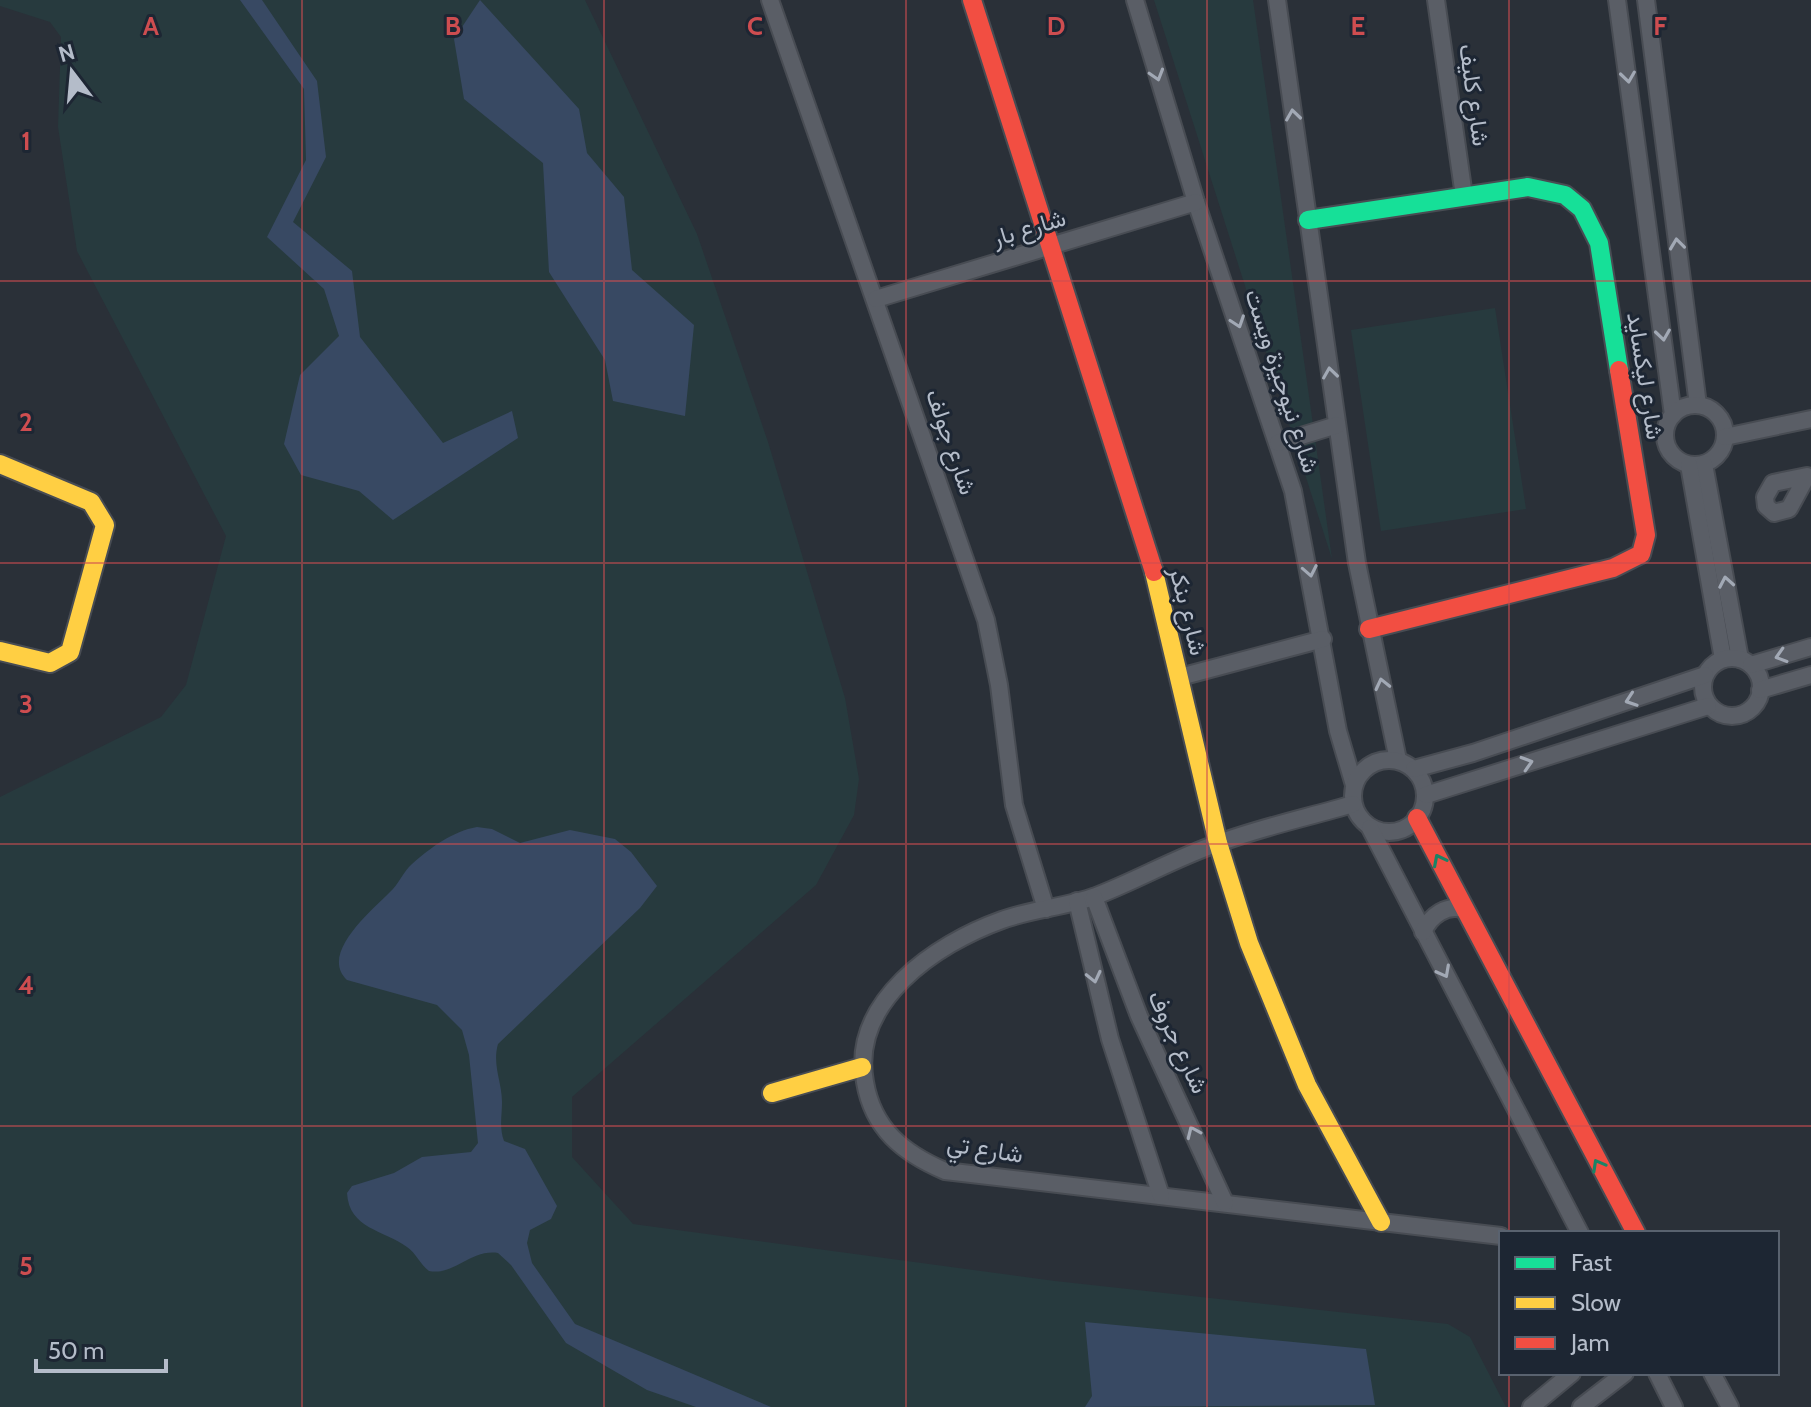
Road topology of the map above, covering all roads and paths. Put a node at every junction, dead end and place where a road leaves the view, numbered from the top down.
1 (770, 0) edge
2 (972, 0) edge
3 (1135, 0) edge
4 (1277, 0) edge
5 (1436, 0) edge
6 (1617, 0) edge
7 (1646, 0) edge
8 (1464, 196) junction
9 (1196, 202) junction
10 (1308, 220) junction
11 (1050, 246) junction
12 (876, 299) junction
13 (1698, 405) junction
14 (1673, 415) junction
15 (1811, 419) edge
16 (1337, 425) junction
17 (1725, 437) junction
18 (1278, 443) junction
19 (0, 464) edge
20 (1696, 464) junction
21 (1369, 629) junction
22 (1323, 639) junction
23 (1811, 647) edge
24 (0, 651) edge
25 (1738, 661) junction
26 (1705, 675) junction
27 (1811, 675) edge
28 (1180, 677) junction
29 (1760, 690) junction
30 (1708, 706) junction
31 (1473, 753) junction
32 (1398, 760) junction
33 (1414, 769) junction
34 (1480, 777) junction
35 (1354, 785) junction
36 (1426, 795) junction
37 (1353, 804) junction
38 (1417, 818) junction
39 (1370, 828) junction
40 (1218, 843) junction
41 (1094, 897) junction
42 (1077, 901) junction
43 (1046, 909) junction
44 (1465, 910) junction
45 (1423, 932) junction
46 (862, 1067) junction
47 (772, 1093) dead end
48 (1161, 1196) junction
49 (1225, 1203) junction
50 (1381, 1222) junction
51 (1579, 1231) edge
52 (1635, 1231) edge
53 (1499, 1236) edge
54 (1570, 1375) edge
55 (1622, 1375) edge
56 (1658, 1375) edge
57 (1713, 1375) edge
58 (1531, 1407) edge
59 (1581, 1407) edge
60 (1674, 1407) edge
61 (1730, 1407) edge

1 - 12 street, شارع جولف
2 - 11 street, شارع بنكر
3 -> 9 street, شارع نيوجيزة ويست
10 -> 4 street, شارع نيوجيزة ويست
5 - 8 street, شارع كليف
6 -> 14 street
13 -> 7 street
8 - 10 street, شارع ليكسايد
8 - 21 street, شارع ليكسايد
9 - 11 street, شارع بار
9 -> 18 street, شارع نيوجيزة ويست
16 -> 10 street, شارع نيوجيزة ويست
11 - 12 street, شارع بار
11 - 28 street, شارع بنكر
12 - 43 street, شارع جولف
13 - 14 street
13 - 17 street
14 - 20 street
15 - 17 street
16 - 18 street
16 - 21 street, شارع نيوجيزة ويست
17 - 20 street
18 -> 22 street, شارع نيوجيزة ويست
19 - 24 street
20 - 25 street
32 -> 21 street, شارع نيوجيزة ويست
22 - 28 street
22 - 35 street, شارع نيوجيزة ويست
23 -> 25 street
25 - 26 street
25 - 29 street
26 - 30 street
26 -> 31 street
27 - 29 street
28 - 40 street, شارع بنكر
29 - 30 street
34 -> 30 street
31 - 33 street
31 - 34 street
32 - 33 street
32 - 35 street
33 - 36 street
34 - 36 street
35 - 37 street
36 - 38 street
37 - 39 street
37 - 40 street, شارع تي
38 - 39 street
44 -> 38 street
39 - 45 street
40 - 41 street, شارع تي
40 - 50 street, شارع بنكر
41 - 42 street, شارع تي
49 -> 41 street, شارع جروف
42 - 43 street, شارع تي
42 -> 48 street
43 - 46 street, شارع تي
44 - 45 street
52 -> 44 street
45 -> 51 street
46 - 47 street
46 - 48 street, شارع تي
48 - 49 street, شارع تي
49 - 50 street, شارع تي
50 - 53 street, شارع تي
54 - 58 street
55 - 59 street
56 - 60 street
57 - 61 street

